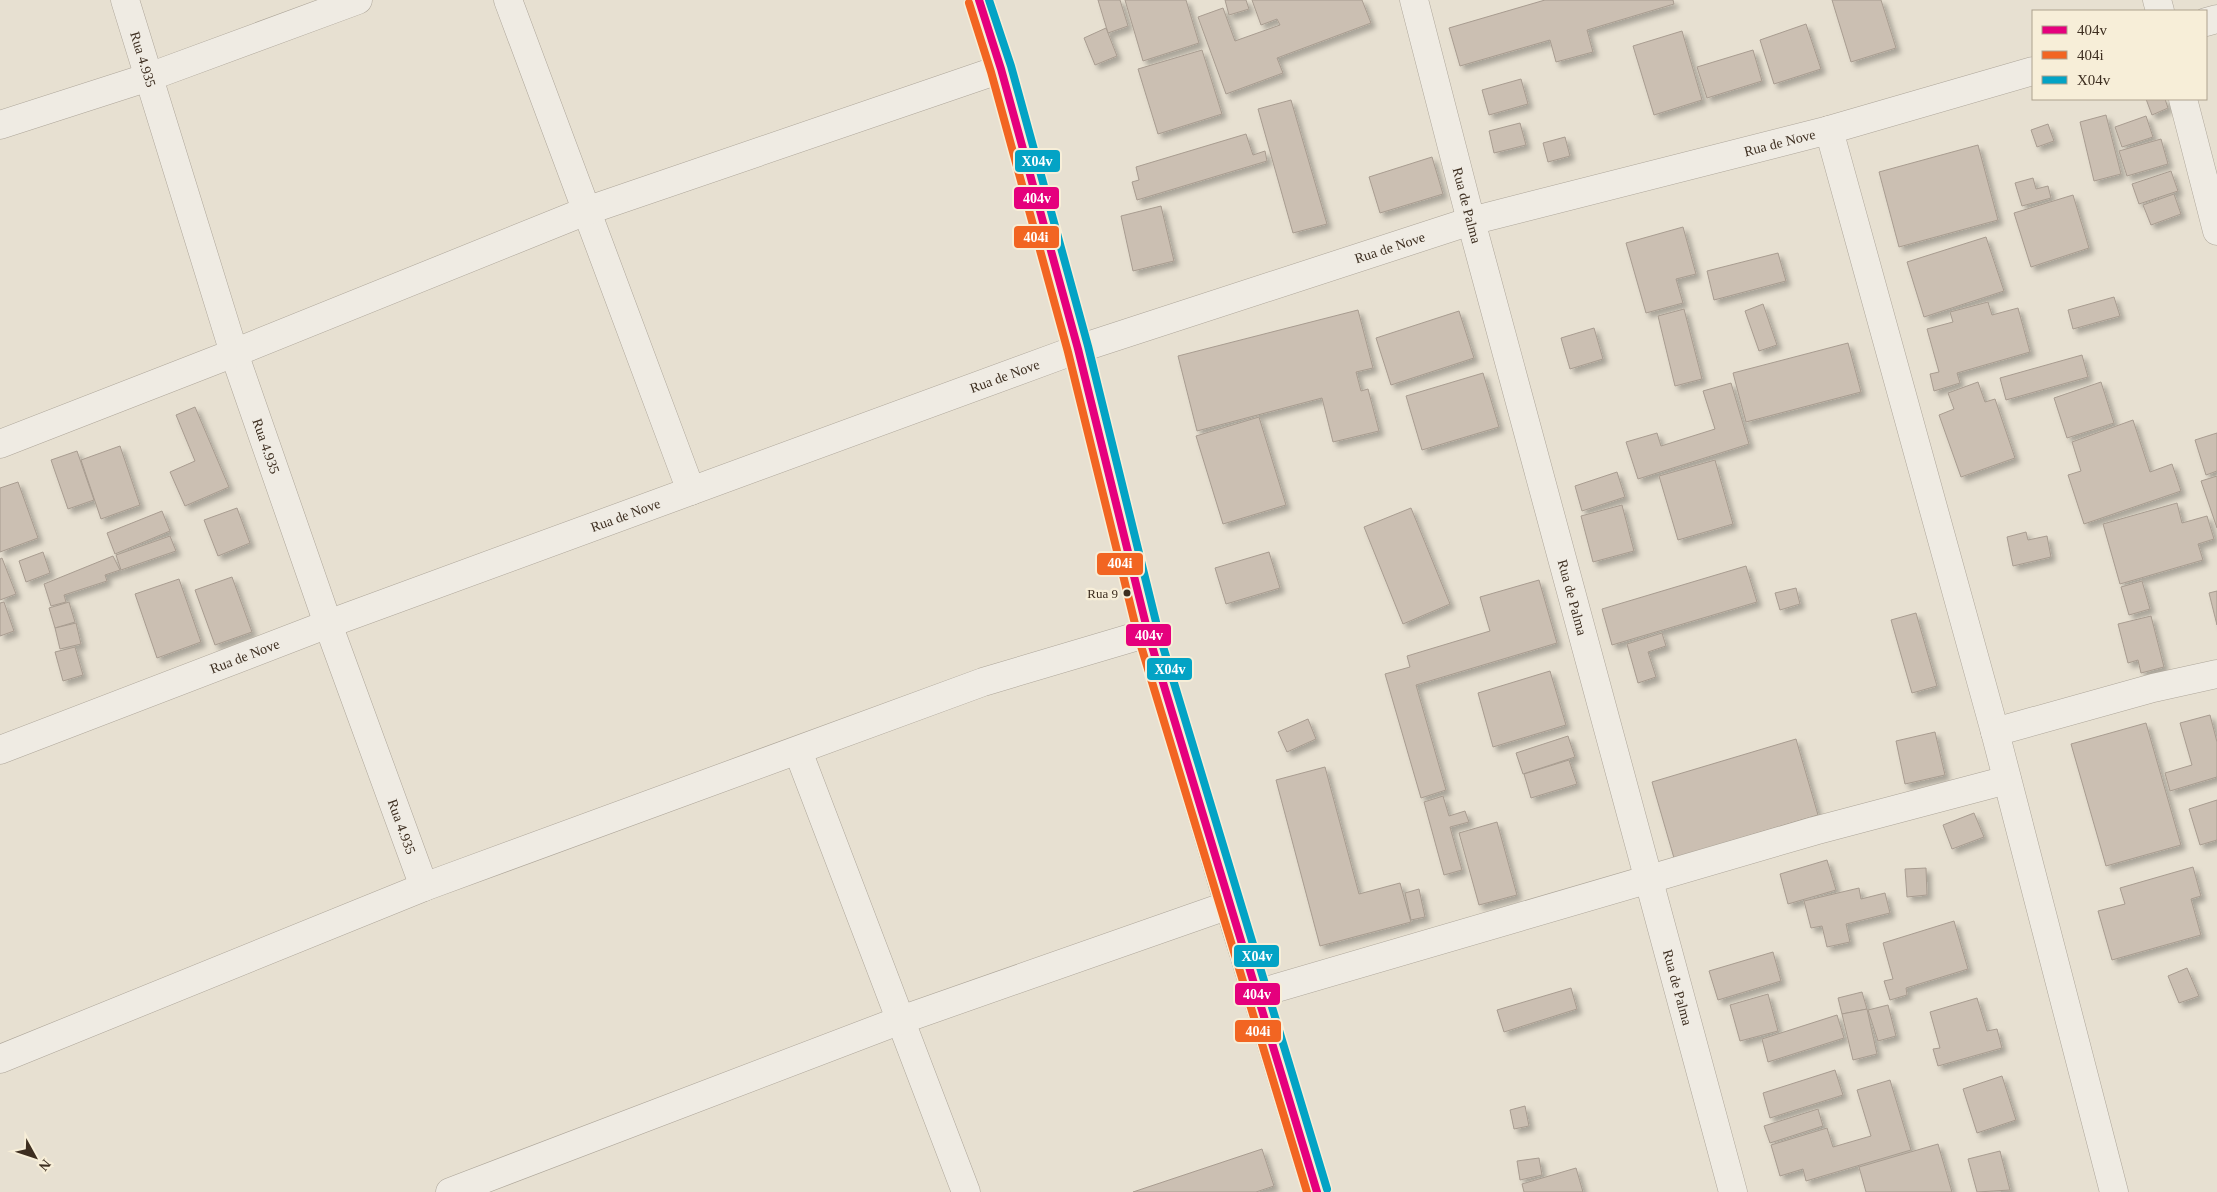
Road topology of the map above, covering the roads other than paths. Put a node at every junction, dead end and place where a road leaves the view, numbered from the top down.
1 (124, 0) edge
2 (358, 0) edge
3 (508, 0) edge
4 (979, 0) edge
5 (1414, 0) edge
6 (1001, 69) junction
7 (2032, 71) edge
8 (149, 77) junction
9 (2183, 100) edge
10 (0, 125) edge
11 (1829, 130) junction
12 (586, 211) junction
13 (1471, 221) junction
14 (2217, 231) edge
15 (1078, 349) junction
16 (234, 353) junction
17 (0, 444) edge
18 (691, 491) junction
19 (328, 624) junction
20 (1148, 632) junction
21 (2217, 674) edge
22 (1995, 732) junction
23 (0, 750) edge
24 (798, 751) junction
25 (2007, 780) junction
26 (1650, 878) junction
27 (424, 887) junction
28 (1229, 905) junction
29 (1256, 994) junction
30 (901, 1020) junction
31 (0, 1059) edge
32 (450, 1192) edge
33 (966, 1192) edge
34 (1317, 1192) edge
35 (1733, 1192) edge
36 (2114, 1192) edge

1 - 8 street, Rua 4.935
2 - 8 street
3 - 12 street
4 - 6 main road
5 - 13 street, Rua de Palma
6 - 12 street
6 - 15 main road
7 - 11 street, Rua de Nove
8 - 10 street
8 - 16 street, Rua 4.935
9 - 14 street
11 - 13 street, Rua de Nove
11 - 22 street
12 - 16 street
12 - 18 street
13 - 15 street, Rua de Nove
13 - 26 street, Rua de Palma
15 - 18 street, Rua de Nove
15 - 20 main road
16 - 17 street
16 - 19 street, Rua 4.935
18 - 19 street, Rua de Nove
19 - 23 street, Rua de Nove
19 - 27 street, Rua 4.935
20 - 24 street
20 - 28 main road
21 - 22 street
22 - 25 street
24 - 27 street
24 - 30 street
25 - 26 street
25 - 36 street
26 - 29 street
26 - 35 street, Rua de Palma
27 - 31 street
28 - 29 main road
28 - 30 street
29 - 34 main road
30 - 32 street
30 - 33 street

